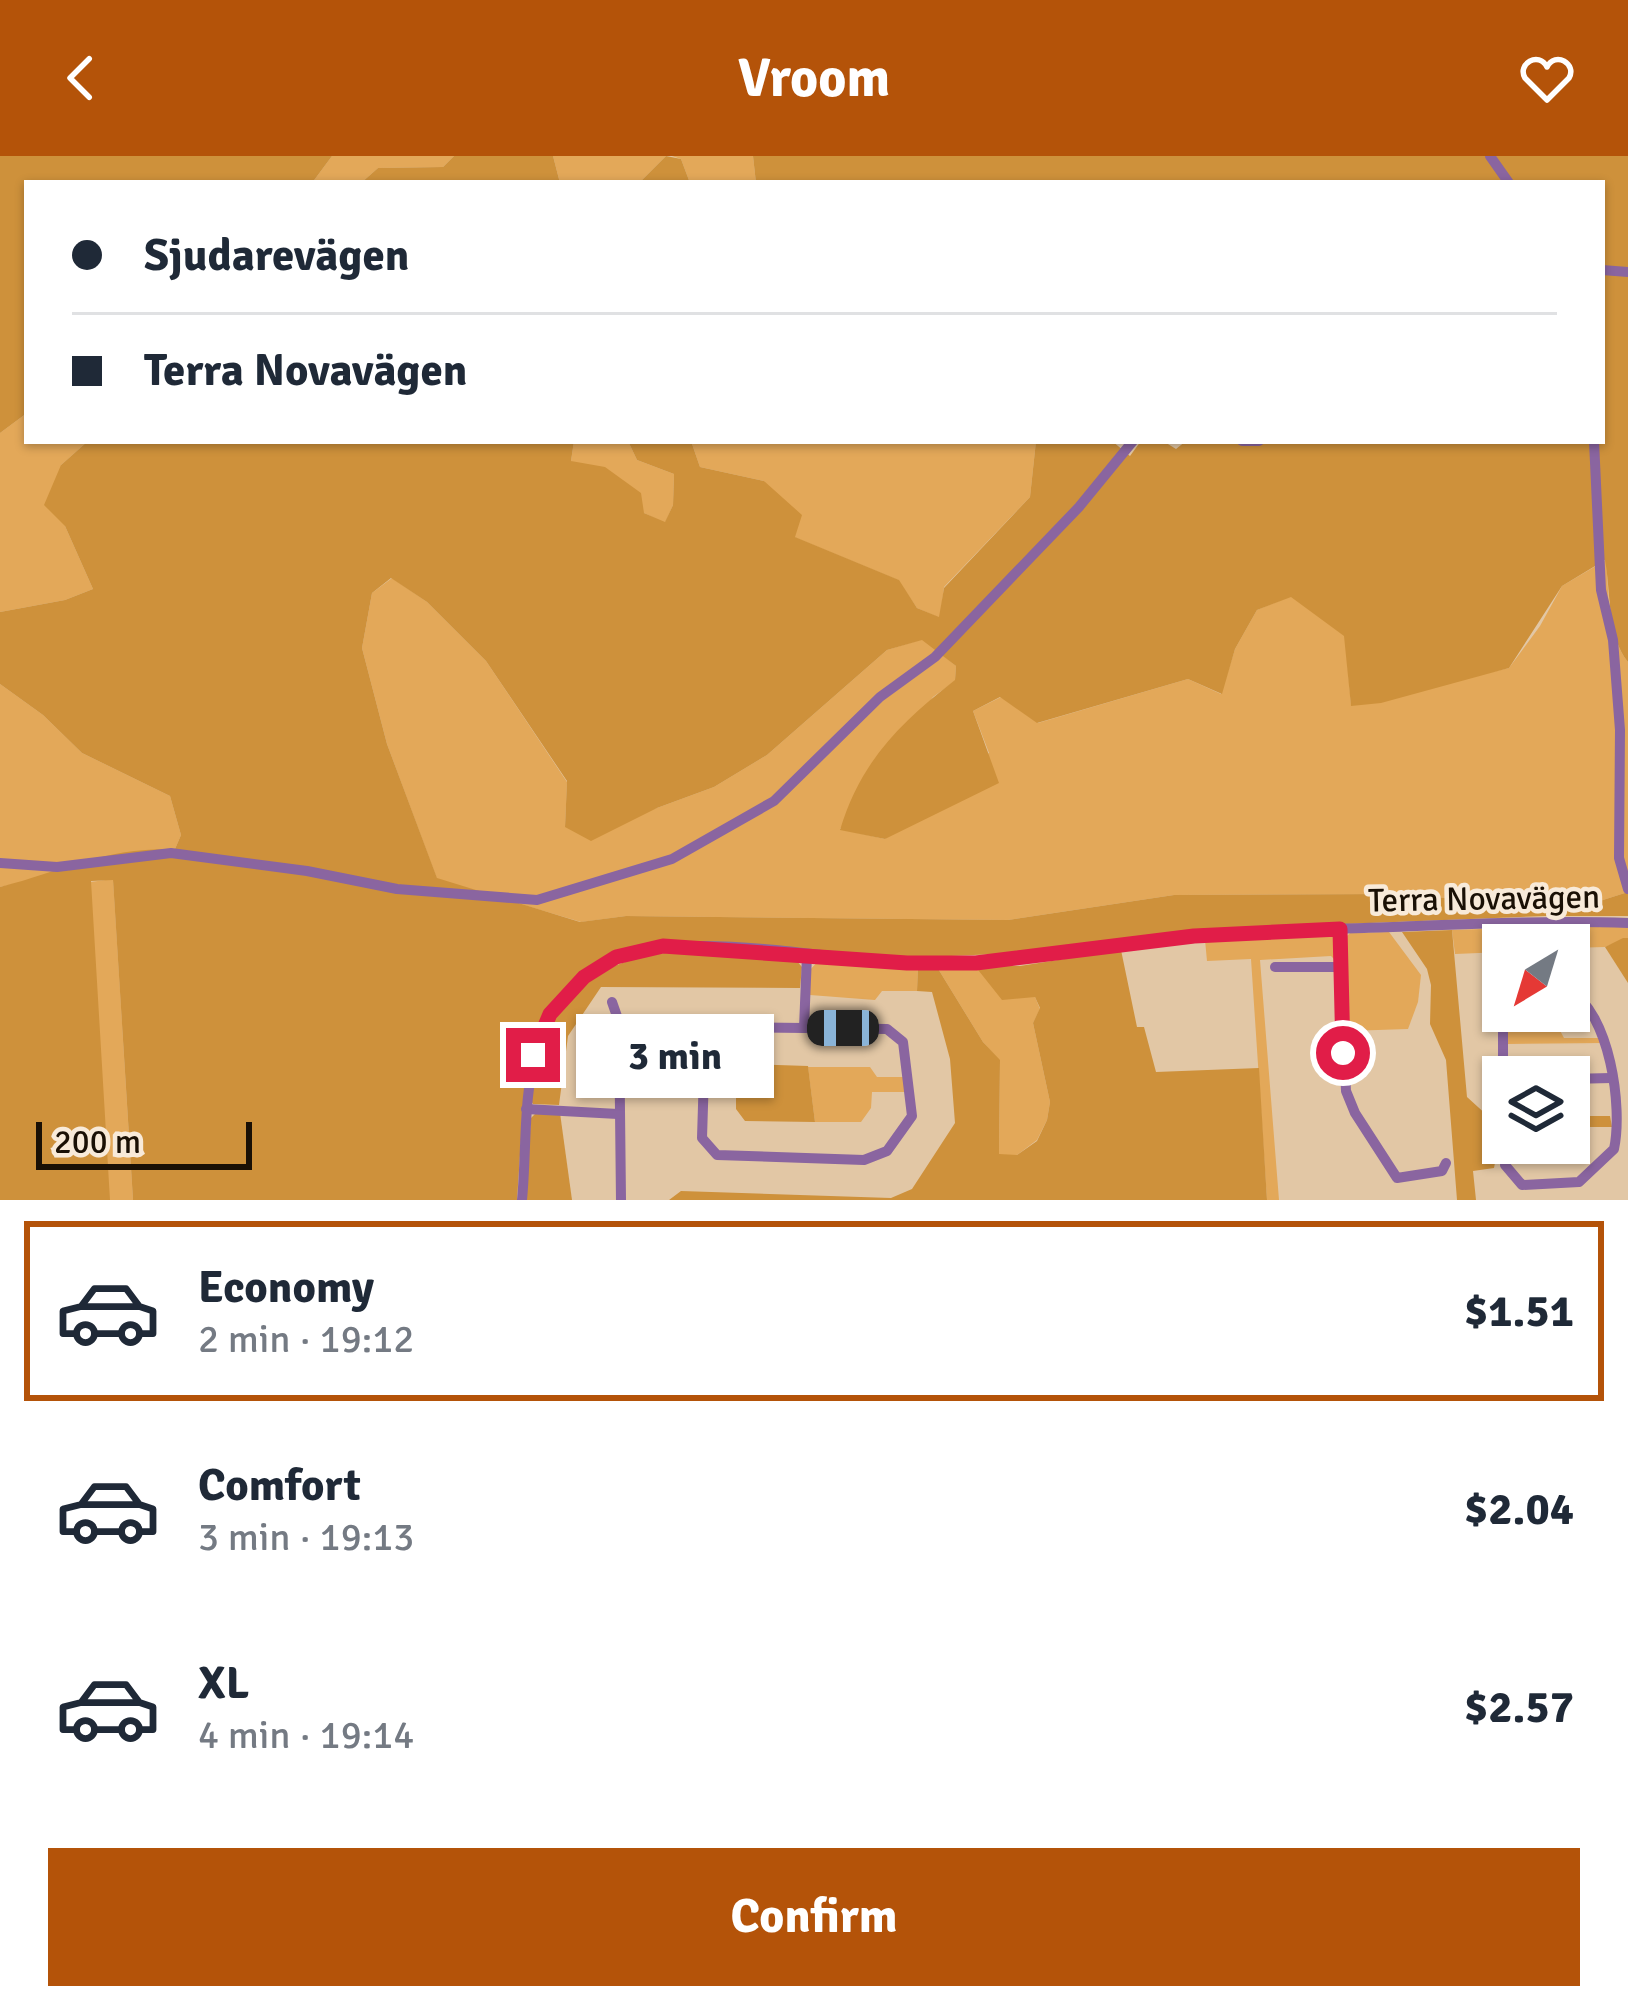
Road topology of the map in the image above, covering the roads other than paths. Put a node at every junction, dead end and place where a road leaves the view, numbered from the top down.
1 (1131, 444) edge
2 (1594, 444) edge
3 (0, 863) edge
4 (1628, 890) edge
5 (1551, 923) joint
6 (1628, 923) edge
7 (1340, 929) junction
8 (807, 955) junction
9 (1340, 967) junction
10 (1275, 968) dead end
11 (612, 1002) dead end
12 (1590, 1010) edge
13 (804, 1028) junction
14 (1590, 1078) edge
15 (1611, 1078) junction
16 (526, 1109) junction
17 (618, 1114) junction
18 (1446, 1163) dead end
19 (1504, 1165) dead end
20 (522, 1200) edge
21 (621, 1200) edge

1 - 3 street
2 - 4 street
5 - 6 street, Terra Novavägen
5 - 7 street, Terra Novavägen
7 - 8 street, Terra Novavägen
7 - 9 street
8 - 13 street
8 - 16 street, Terra Novavägen
9 - 10 street
9 - 18 street
11 - 17 street
12 - 15 street
13 - 13 street
14 - 15 street
15 - 19 street
16 - 17 street
16 - 20 street, Terra Novavägen
17 - 21 street

